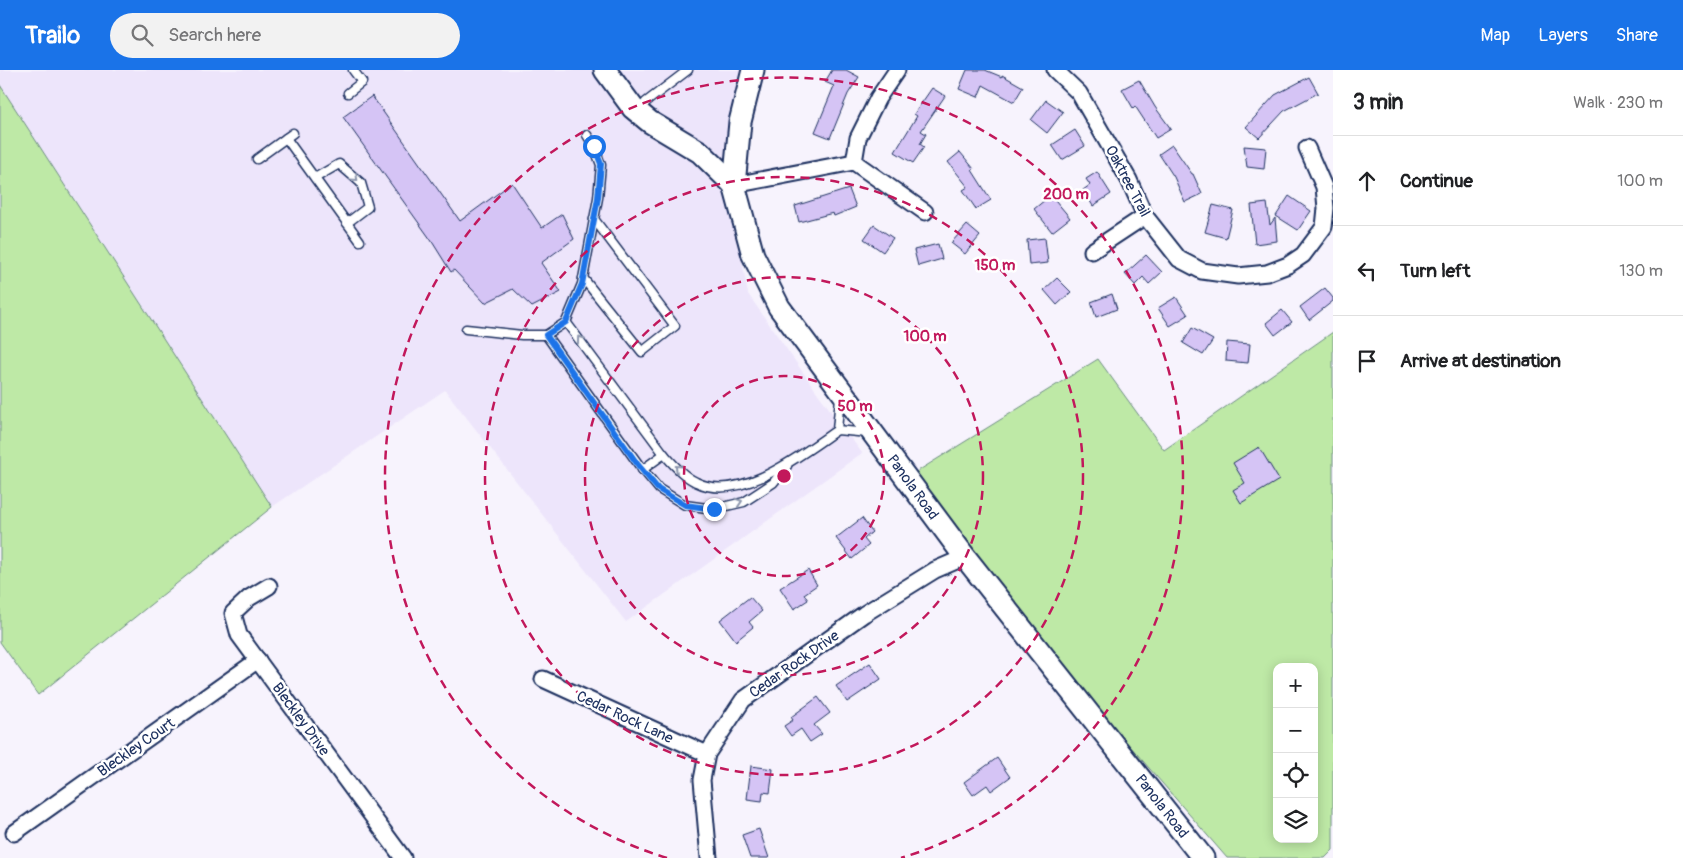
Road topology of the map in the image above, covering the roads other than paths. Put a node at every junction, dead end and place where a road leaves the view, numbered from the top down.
1 (353, 70) edge
2 (605, 70) edge
3 (688, 70) edge
4 (752, 70) edge
5 (897, 70) edge
6 (1055, 70) edge
7 (348, 93) dead end
8 (638, 112) junction
9 (587, 135) dead end
10 (738, 146) junction
11 (1307, 148) dead end
12 (700, 152) junction
13 (257, 159) dead end
14 (854, 162) junction
15 (316, 178) junction
16 (734, 185) junction
17 (925, 212) dead end
18 (1145, 216) junction
19 (594, 218) junction
20 (347, 223) junction
21 (360, 241) dead end
22 (1092, 251) dead end
23 (583, 278) junction
24 (566, 322) junction
25 (466, 328) dead end
26 (546, 335) junction
27 (841, 389) junction
28 (837, 430) junction
29 (873, 433) junction
30 (664, 454) junction
31 (787, 465) junction
32 (642, 470) junction
33 (964, 557) junction
34 (269, 586) dead end
35 (258, 660) junction
36 (543, 679) dead end
37 (707, 754) junction
38 (14, 833) dead end
39 (403, 858) edge
40 (709, 858) edge
41 (1203, 858) edge

1 - 7 lane
2 - 8 main road
3 - 8 lane
4 - 10 main road, Panola Road
5 - 14 street
6 - 18 street, Oaktree Trail
8 - 12 main road
9 - 19 lane
10 - 12 main road
10 - 16 main road, Panola Road
11 - 18 street, Oaktree Trail
12 - 16 main road
13 - 15 lane
14 - 16 street
14 - 17 street
15 - 20 lane
15 -> 20 lane
16 - 27 main road, Panola Road
18 - 22 street
19 - 23 lane
19 - 23 lane
20 - 21 lane
23 - 24 lane
24 - 26 lane
30 -> 24 lane
25 - 26 lane
26 - 32 lane
27 - 28 lane
27 - 29 main road, Panola Road
28 - 29 lane
28 - 31 lane
29 - 33 main road, Panola Road
31 -> 30 lane
30 - 32 lane
32 -> 31 lane
33 - 37 street, Cedar Rock Drive
33 - 41 main road, Panola Road
34 - 35 street, Bleckley Drive
35 - 38 street, Bleckley Court
35 - 39 street, Bleckley Drive
36 - 37 street, Cedar Rock Lane
37 - 40 street, Cedar Rock Drive

